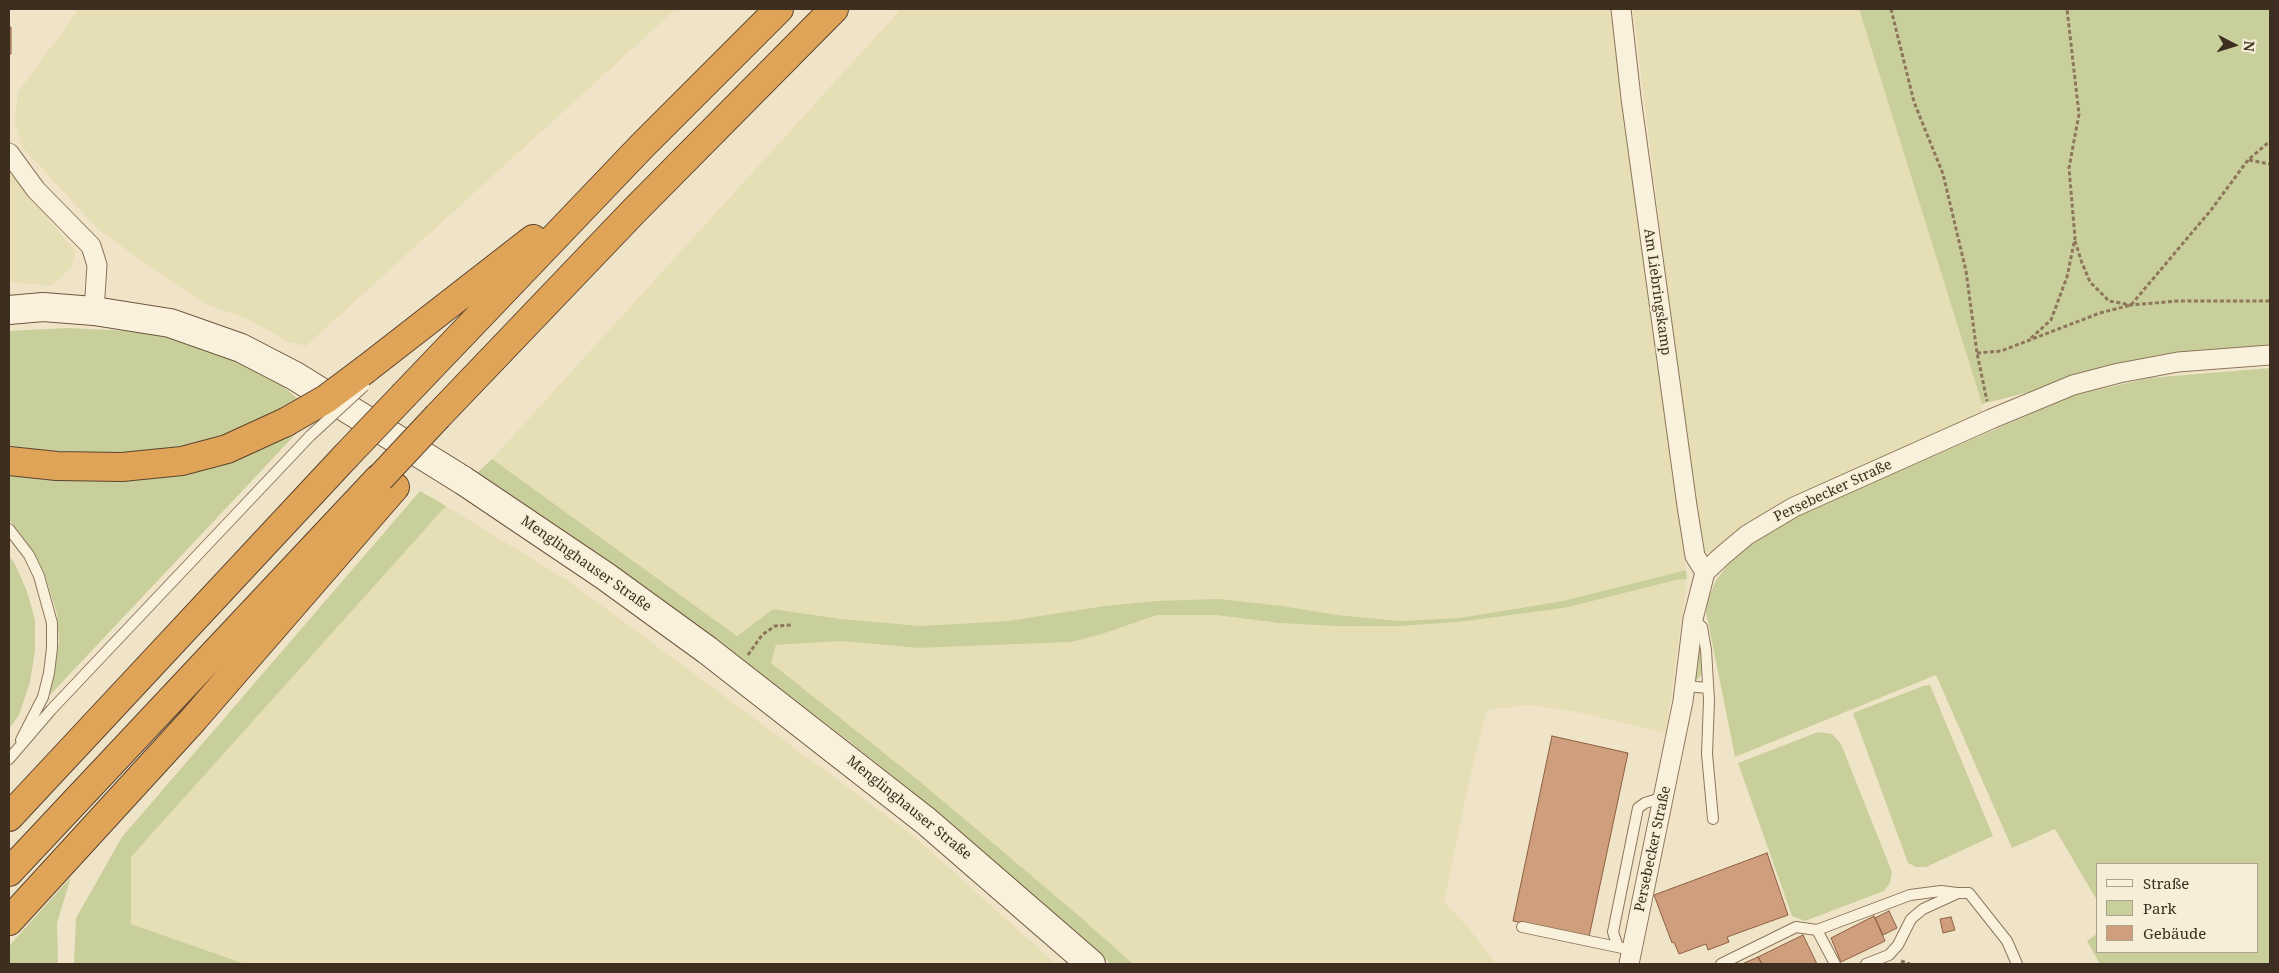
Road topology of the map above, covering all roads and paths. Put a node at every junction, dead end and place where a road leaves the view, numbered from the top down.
1 (778, 9) edge
2 (834, 9) edge
3 (1621, 9) edge
4 (1891, 9) edge
5 (2067, 9) edge
6 (2270, 142) edge
7 (642, 146) junction
8 (9, 153) edge
9 (2248, 160) junction
10 (2270, 164) edge
11 (2075, 238) junction
12 (2270, 301) edge
13 (2131, 305) junction
14 (9, 310) edge
15 (94, 311) junction
16 (2028, 340) junction
17 (1977, 353) junction
18 (2270, 355) edge
19 (371, 372) junction
20 (1991, 419) junction
21 (9, 461) edge
22 (387, 482) junction
23 (9, 528) edge
24 (1705, 572) junction
25 (1694, 619) junction
26 (791, 625) dead end
27 (737, 673) junction
28 (1685, 686) junction
29 (1708, 688) junction
30 (12, 756) edge
31 (9, 817) edge
32 (1713, 819) dead end
33 (9, 872) edge
34 (1958, 893) junction
35 (9, 921) edge
36 (1522, 927) dead end
37 (1817, 930) junction
38 (1627, 954) edge
39 (1091, 964) edge
40 (1721, 964) edge
41 (1835, 964) edge
42 (1866, 964) edge
43 (2017, 964) edge

1 - 7 highway
2 - 22 highway, bridge
3 - 24 street, Am Liebringskamp
4 - 17 path
5 - 11 path
6 - 9 path
7 - 19 highway
7 - 31 highway, bridge
8 - 15 street
9 - 10 path
9 - 13 path
11 - 13 path
11 - 16 path
12 - 13 path
13 - 16 path
14 - 15 street, Menglinghauser Straße
15 - 27 street, Menglinghauser Straße
16 - 17 path
17 - 20 path
18 - 20 street, Persebecker Straße
19 - 21 highway, bridge
19 - 30 lane, bridge
20 - 24 street, Persebecker Straße
22 - 33 highway
22 - 35 highway
23 - 30 lane
24 - 25 street, Persebecker Straße
25 - 28 street, Persebecker Straße
25 - 29 lane
26 - 27 path
27 - 39 street, Menglinghauser Straße
28 - 29 lane
28 - 38 street, Persebecker Straße
29 - 32 lane
34 - 37 lane
34 - 42 lane
34 - 43 lane
36 - 38 lane
37 - 40 lane
37 - 41 lane

